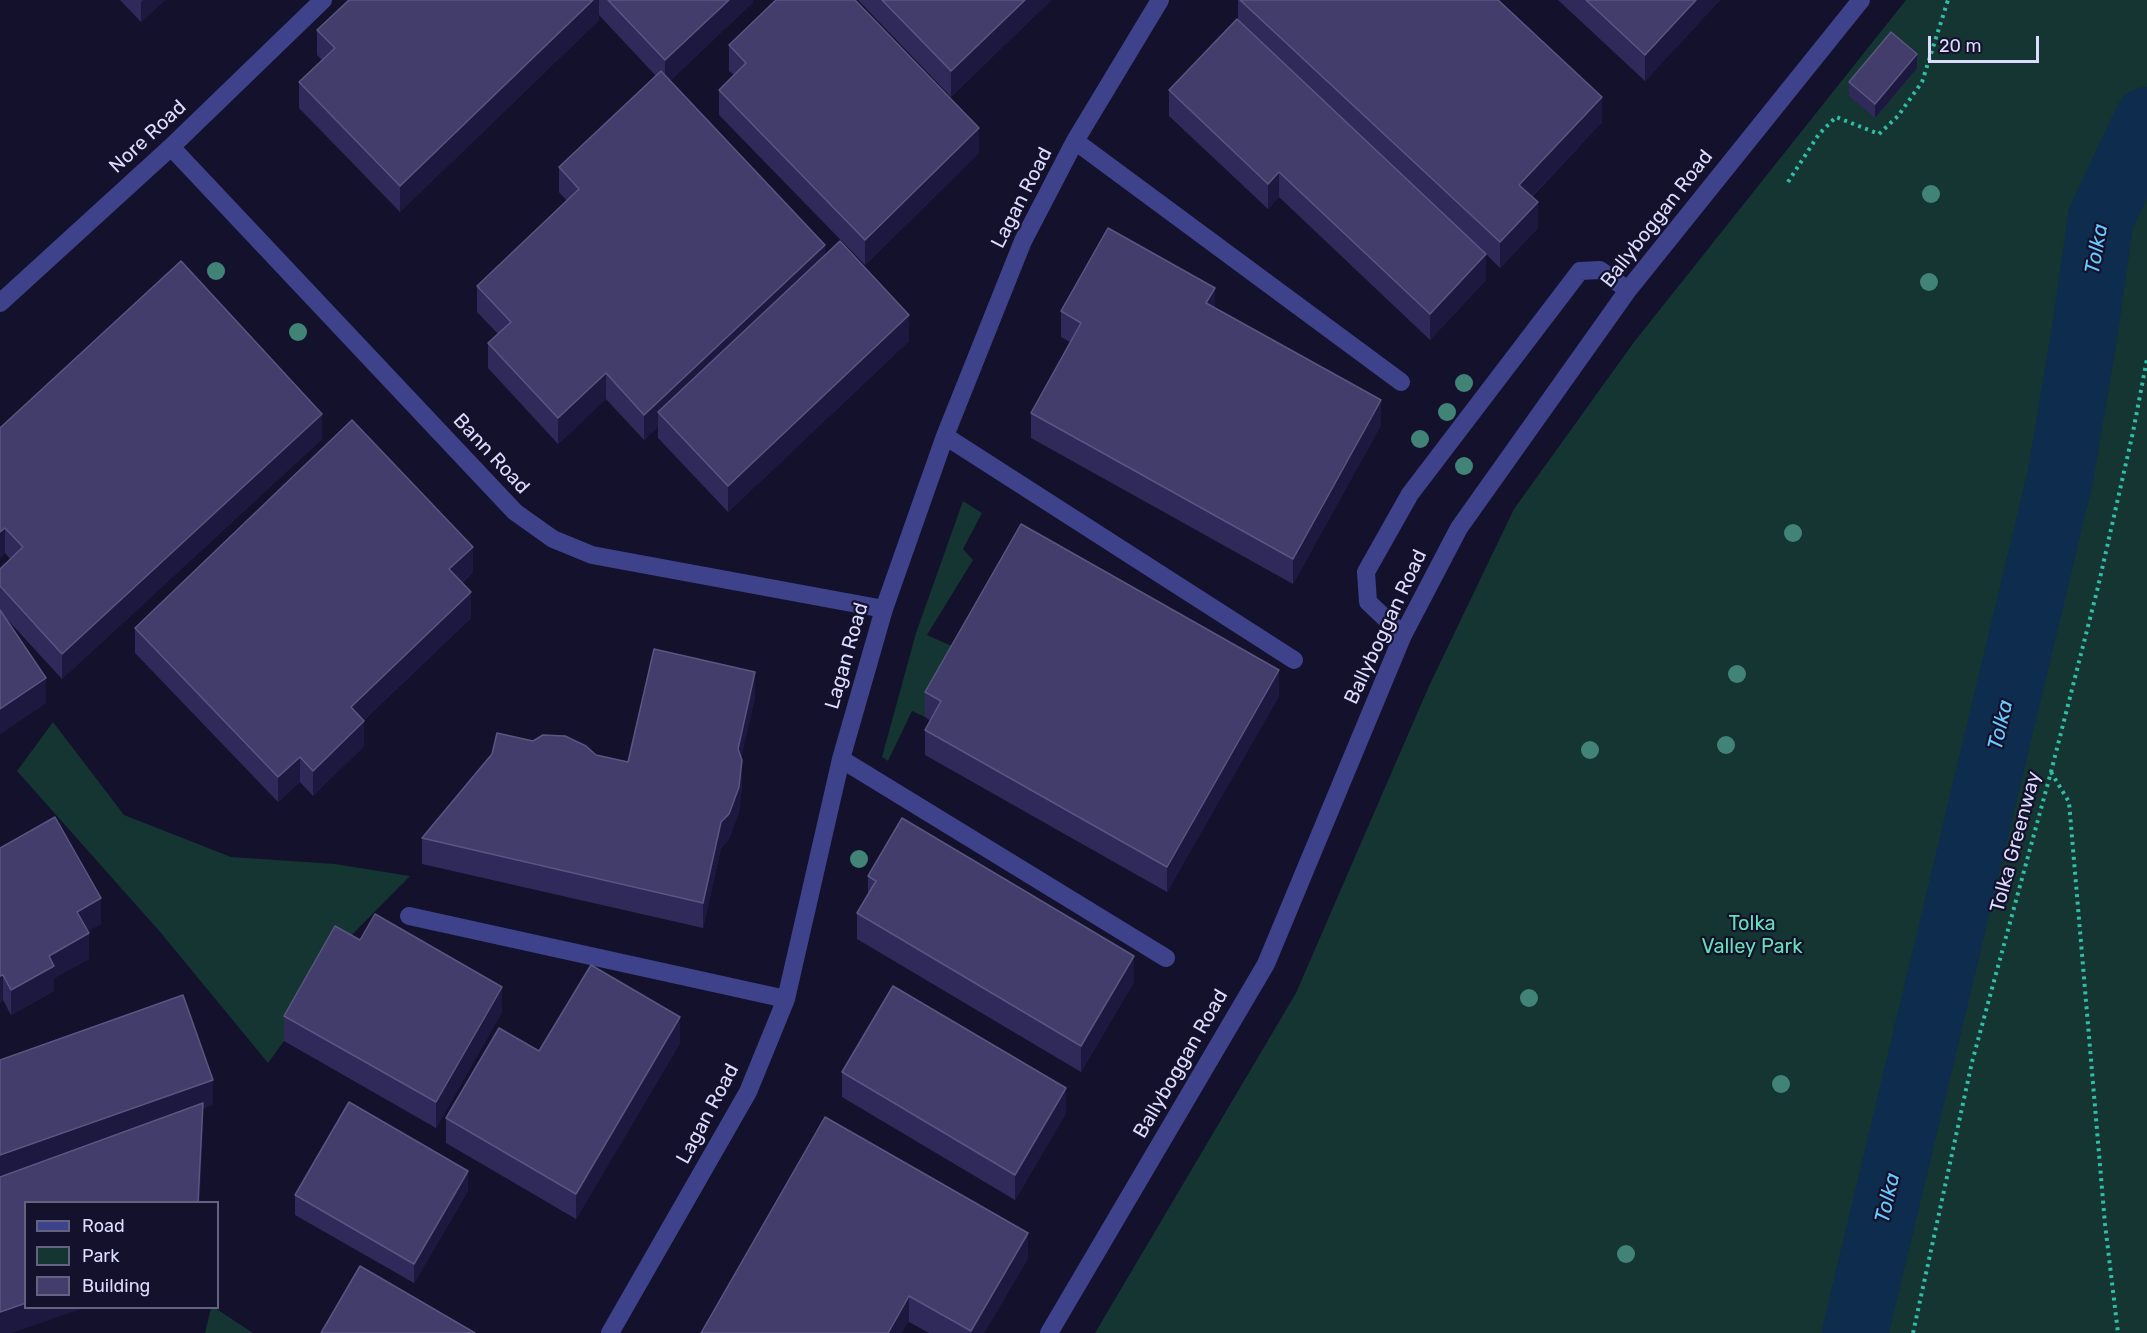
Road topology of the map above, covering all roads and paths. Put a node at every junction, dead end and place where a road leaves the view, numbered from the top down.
1 (323, 0) edge
2 (1160, 0) edge
3 (1861, 0) edge
4 (1948, 0) edge
5 (1076, 141) junction
6 (171, 147) junction
7 (1788, 182) dead end
8 (1628, 290) junction
9 (0, 303) edge
10 (2147, 358) edge
11 (1401, 382) dead end
12 (945, 436) junction
13 (884, 609) junction
14 (1402, 635) junction
15 (1294, 660) dead end
16 (841, 759) junction
17 (2051, 772) junction
18 (409, 916) dead end
19 (1166, 958) dead end
20 (786, 999) junction
21 (610, 1333) edge
22 (1049, 1333) edge
23 (1913, 1333) edge
24 (2118, 1333) edge

1 - 6 street, Nore Road
2 - 5 street, Lagan Road
3 - 8 street, Ballyboggan Road
4 - 7 path
5 - 11 street
5 - 12 street, Lagan Road
6 - 9 street, Nore Road
6 - 13 street, Bann Road
8 - 14 street, Ballyboggan Road
8 - 14 street
10 - 17 path, Tolka Greenway
12 - 13 street, Lagan Road
12 - 15 street
13 - 16 street, Lagan Road
14 - 22 street, Ballyboggan Road
16 - 19 street
16 - 20 street, Lagan Road
17 - 23 path, Tolka Greenway
17 - 24 path
18 - 20 street
20 - 21 street, Lagan Road

